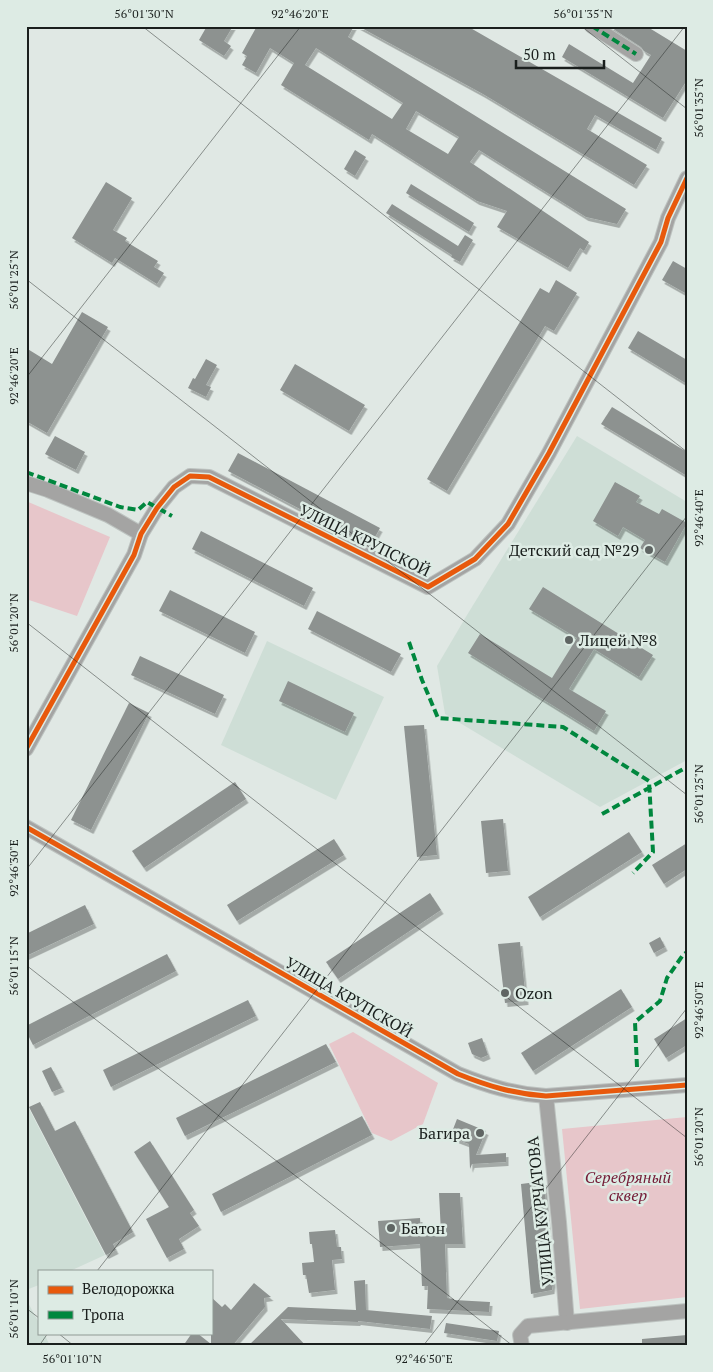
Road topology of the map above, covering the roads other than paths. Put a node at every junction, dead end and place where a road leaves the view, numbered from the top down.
1 (592, 26) edge
2 (636, 54) dead end
3 (687, 178) edge
4 (26, 484) edge
5 (141, 534) junction
6 (26, 749) edge
7 (26, 827) edge
8 (687, 1085) edge
9 (546, 1096) junction
10 (687, 1311) edge
11 (567, 1322) junction
12 (522, 1346) edge

1 - 2 street
3 - 5 street, УЛИЦА КРУПСКОЙ
4 - 5 street
5 - 6 street, УЛИЦА КРУПСКОЙ
7 - 9 street, УЛИЦА КРУПСКОЙ
8 - 9 street, УЛИЦА КРУПСКОЙ
9 - 11 street, УЛИЦА КУРЧАТОВА
10 - 11 street
11 - 12 street

